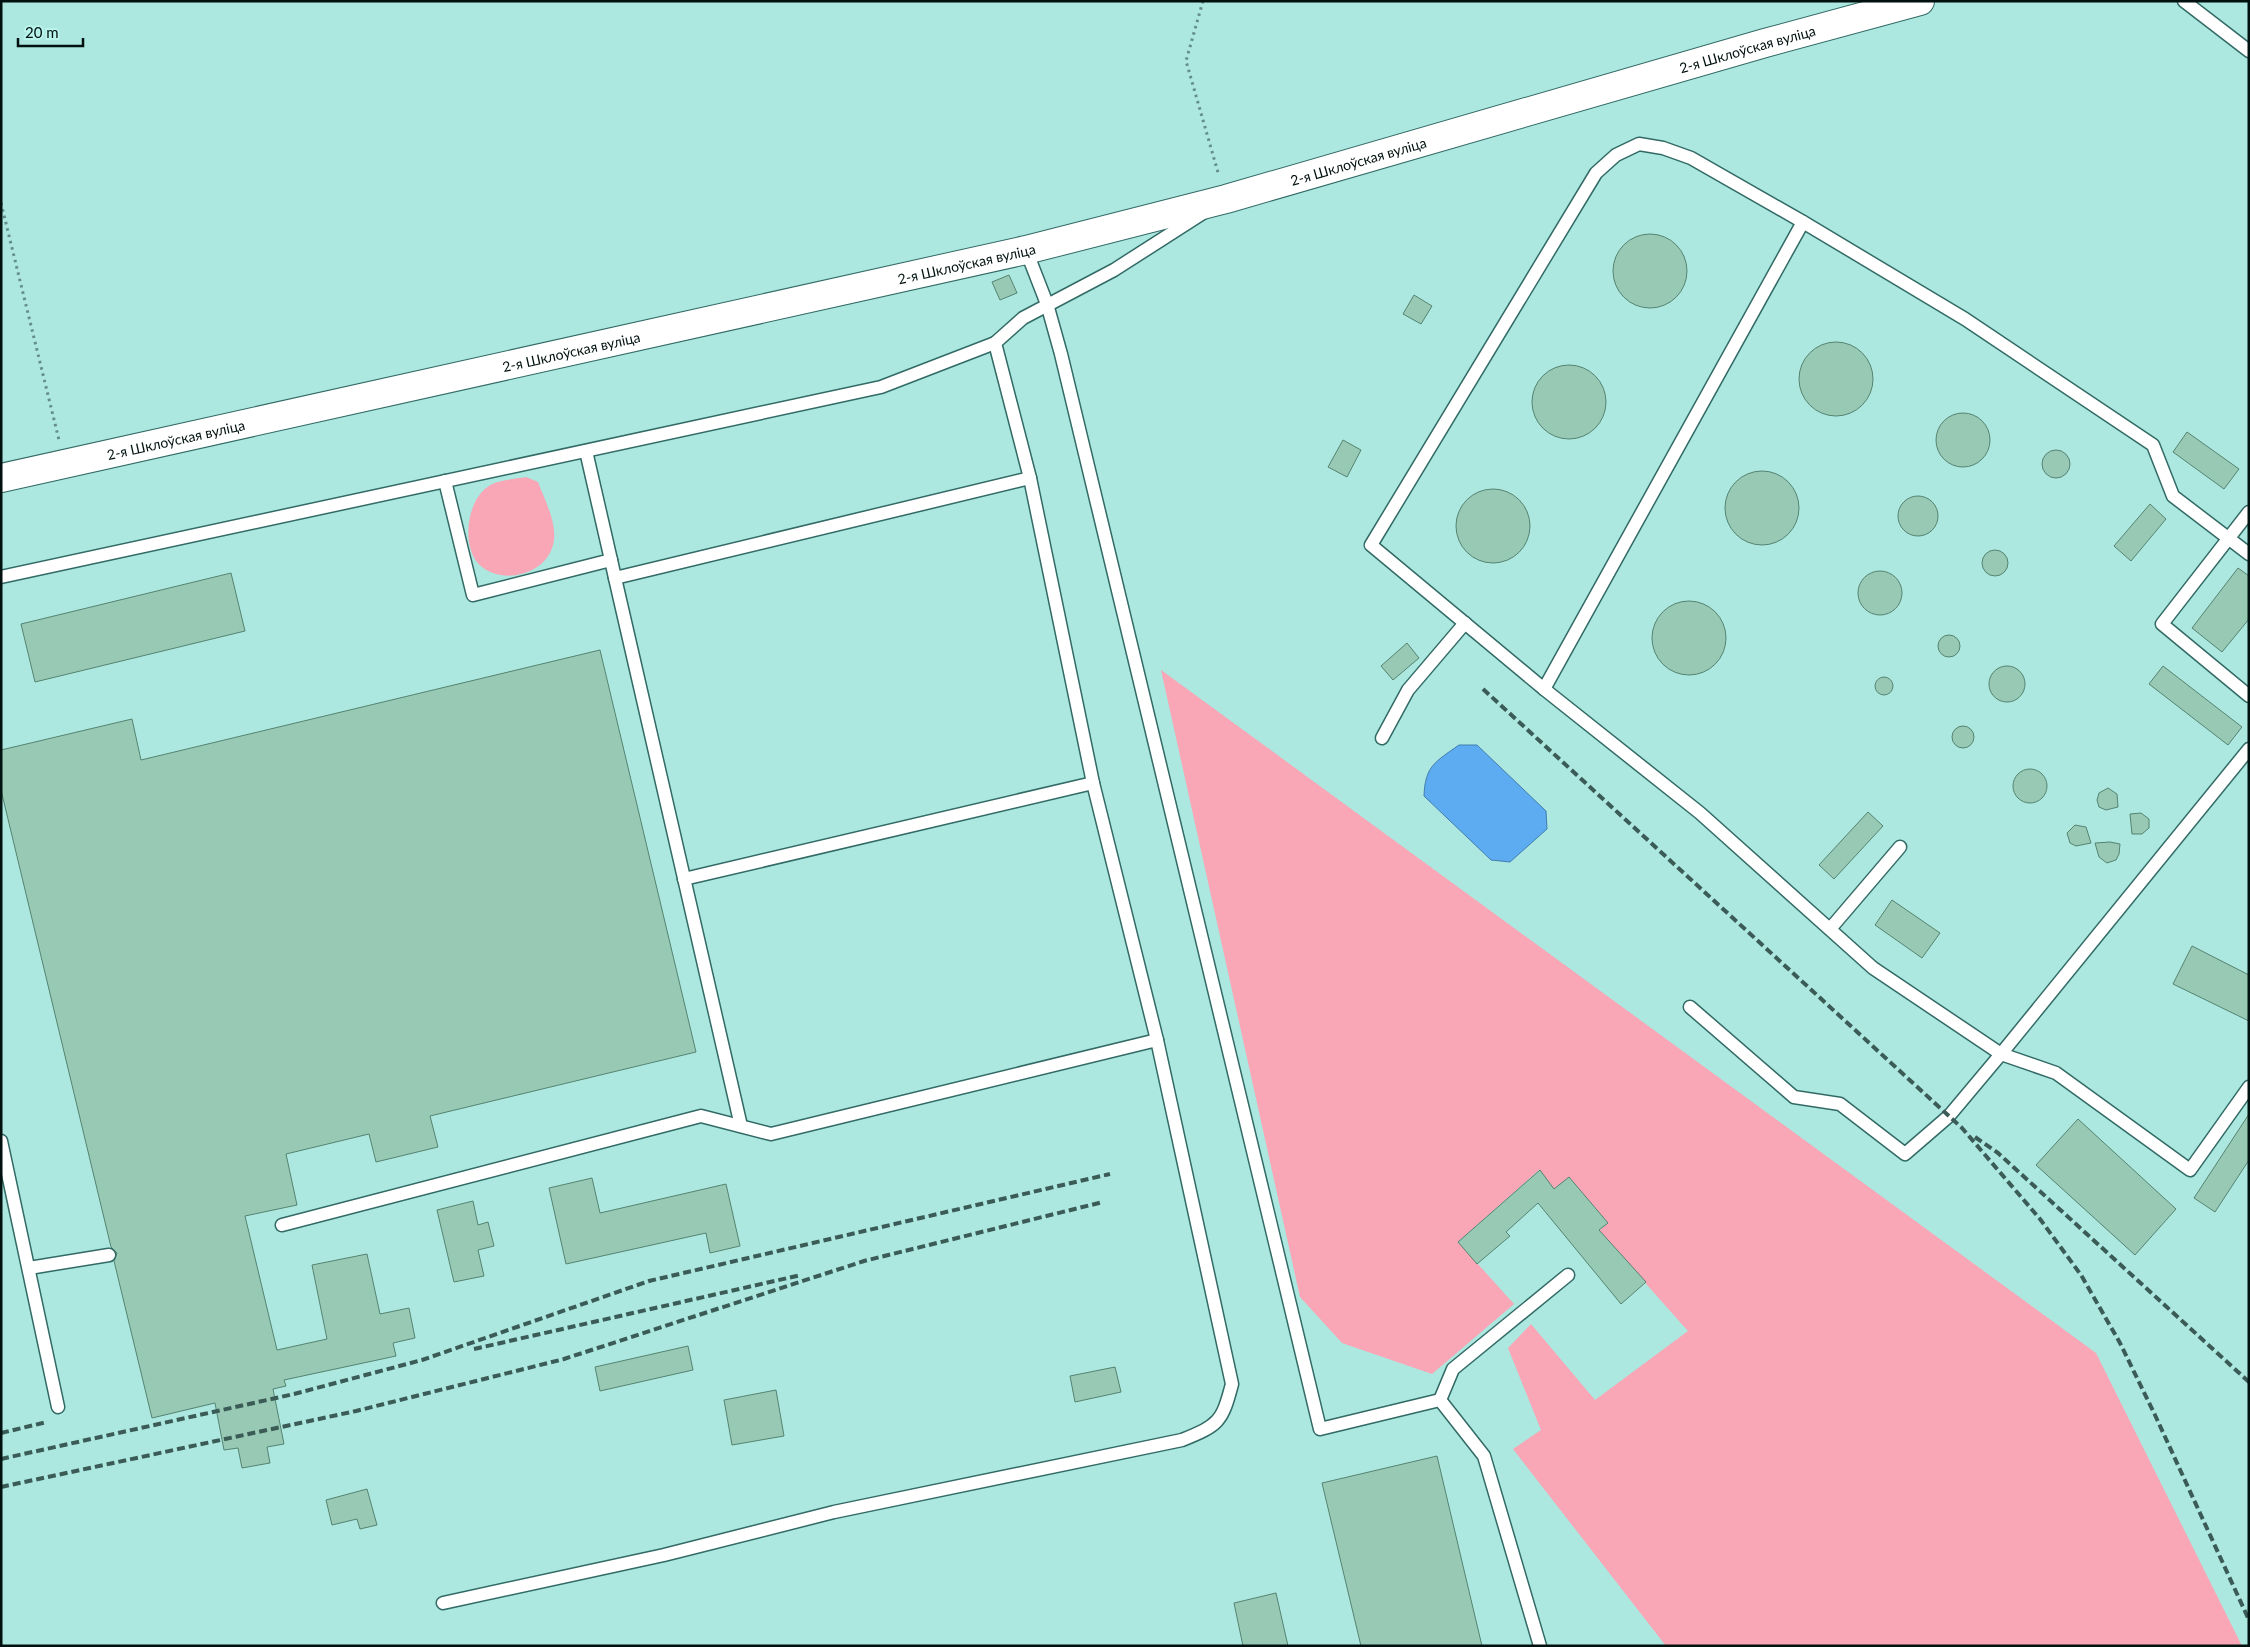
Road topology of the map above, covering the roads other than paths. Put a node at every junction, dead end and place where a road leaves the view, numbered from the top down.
1 (1920, 1) edge
2 (2184, 1) edge
3 (2249, 51) edge
4 (1226, 198) junction
5 (1803, 222) junction
6 (1026, 250) junction
7 (1047, 304) junction
8 (996, 343) junction
9 (586, 451) junction
10 (1, 478) edge
11 (1030, 478) junction
12 (445, 481) junction
13 (2249, 512) edge
14 (2229, 538) junction
15 (2249, 554) edge
16 (611, 560) junction
17 (1, 577) edge
18 (615, 578) junction
19 (1465, 623) junction
20 (1544, 689) junction
21 (2249, 696) edge
22 (1382, 738) dead end
23 (2249, 749) edge
24 (1093, 783) junction
25 (1900, 847) dead end
26 (684, 879) junction
27 (1830, 929) junction
28 (1690, 1006) dead end
29 (1157, 1040) junction
30 (2001, 1054) junction
31 (2249, 1087) edge
32 (741, 1126) junction
33 (1, 1141) edge
34 (282, 1225) dead end
35 (109, 1255) dead end
36 (29, 1268) junction
37 (1568, 1275) dead end
38 (1440, 1400) junction
39 (58, 1407) dead end
40 (443, 1603) dead end
41 (1540, 1646) edge

1 - 4 street, 2-я Шклоўская вуліца
2 - 3 lane
4 - 6 street, 2-я Шклоўская вуліца
4 - 7 lane
5 - 14 lane
5 - 19 lane
5 - 20 lane
6 - 7 lane
6 - 10 street, 2-я Шклоўская вуліца
7 - 8 lane
7 - 38 lane
8 - 9 lane
8 - 11 lane
9 - 12 lane
9 - 16 lane
11 - 18 lane
11 - 24 lane
12 - 16 lane
12 - 17 lane
13 - 14 lane
14 - 15 lane
14 - 21 lane
16 - 18 lane
18 - 26 lane
19 - 20 lane
19 - 22 lane
20 - 27 lane
23 - 30 lane
24 - 26 lane
24 - 29 lane
25 - 27 lane
26 - 32 lane
27 - 30 lane
28 - 30 lane
29 - 32 lane
29 - 40 lane
30 - 31 lane
32 - 34 lane
33 - 36 lane
35 - 36 lane
36 - 39 lane
37 - 38 lane
38 - 41 lane

